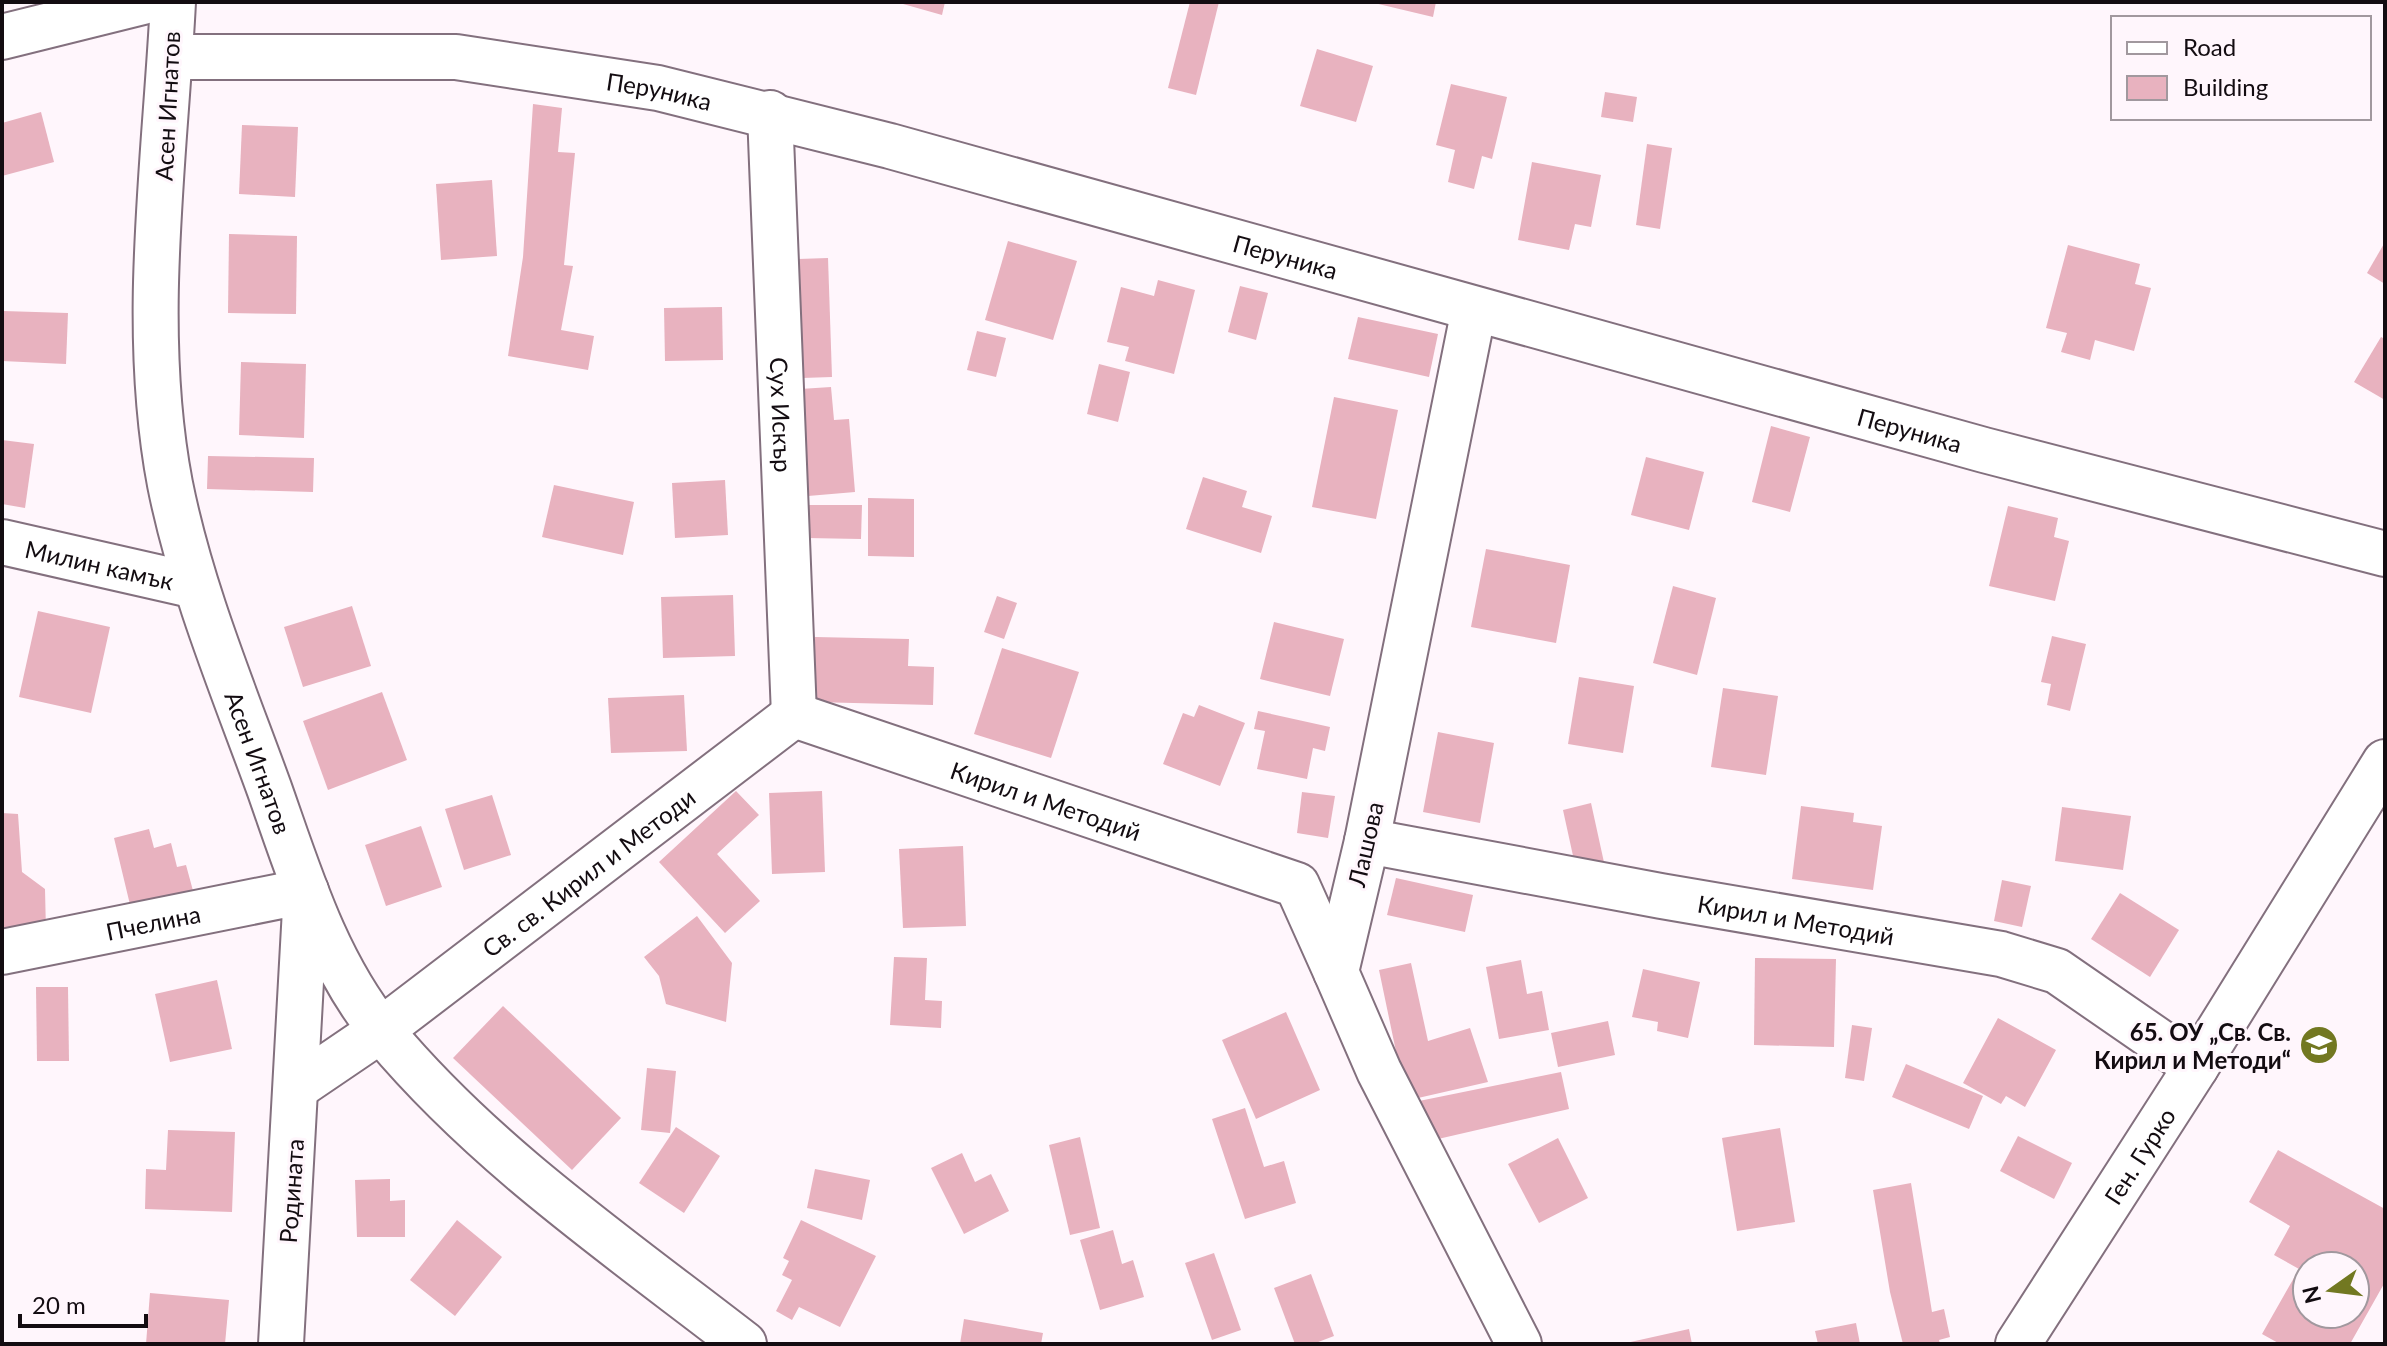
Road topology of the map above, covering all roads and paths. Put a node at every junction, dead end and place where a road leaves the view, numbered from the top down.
1 (143, 2) edge
2 (173, 2) edge
3 (2, 37) edge
4 (170, 57) junction
5 (770, 113) junction
6 (1474, 309) junction
7 (2, 542) edge
8 (2385, 554) edge
9 (196, 586) junction
10 (794, 715) junction
11 (2385, 762) edge
12 (1367, 841) junction
13 (1297, 885) junction
14 (306, 891) junction
15 (1353, 898) junction
16 (2, 952) edge
17 (1336, 972) junction
18 (381, 1030) junction
19 (2196, 1067) junction
20 (297, 1087) junction
21 (281, 1344) edge
22 (744, 1344) edge
23 (1519, 1344) edge
24 (2018, 1344) edge

1 - 3 street
2 - 4 street, Асен Игнатов
4 - 5 street, Перуника
4 - 9 street, Асен Игнатов
5 - 6 street, Перуника
5 - 10 street, Сух Искър
6 - 8 street, Перуника
6 - 12 street, Лашова
7 - 9 street, Милин камък
9 - 14 street, Асен Игнатов
10 - 13 street, Кирил и Методий
10 - 18 street, Св. св. Кирил и Методи
11 - 19 street, Ген. Гурко
12 - 15 street, Лашова
12 - 19 street, Кирил и Методий
13 - 15 street, Кирил и Методий
13 - 17 street
14 - 16 street, Пчелина
14 - 18 street, Асен Игнатов
14 - 20 street, Родината
15 - 17 street, Лашова
17 - 23 street
18 - 20 street
18 - 22 street, Асен Игнатов
19 - 24 street, Ген. Гурко
20 - 21 street, Родината

